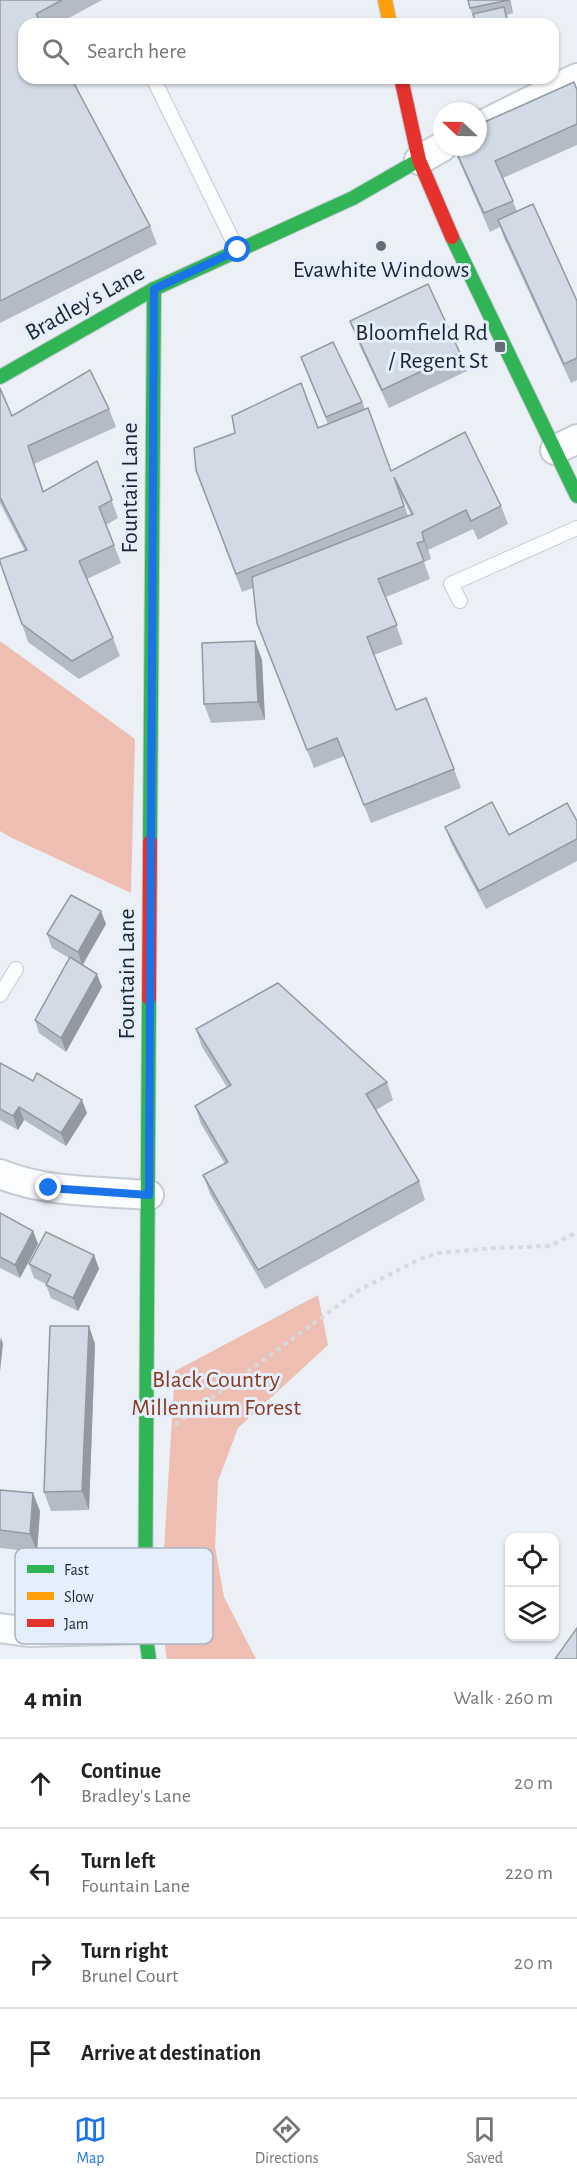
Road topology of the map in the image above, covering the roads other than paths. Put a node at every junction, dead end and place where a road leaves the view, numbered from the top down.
1 (385, 0) edge
2 (389, 18) edge
3 (577, 78) edge
4 (156, 84) edge
5 (403, 84) edge
6 (487, 123) edge
7 (430, 153) edge
8 (238, 250) junction
9 (154, 289) junction
10 (0, 377) edge
11 (566, 445) edge
12 (577, 496) edge
13 (577, 528) edge
14 (460, 601) dead end
15 (16, 969) dead end
16 (0, 995) edge
17 (0, 1174) edge
18 (149, 1195) junction
19 (145, 1548) edge
20 (0, 1628) edge
21 (15, 1630) edge
22 (147, 1644) edge
23 (149, 1659) edge

1 - 2 street
3 - 6 street
4 - 8 lane
5 - 7 street
7 - 8 street, Bradley's Lane
7 - 11 street
8 - 9 street, Bradley's Lane
9 - 10 street, Bradley's Lane
9 - 18 street, Fountain Lane
11 - 12 street
13 - 14 lane
15 - 16 lane
17 - 18 street
18 - 19 street, Fountain Lane
20 - 21 street
22 - 23 street, Fountain Lane

